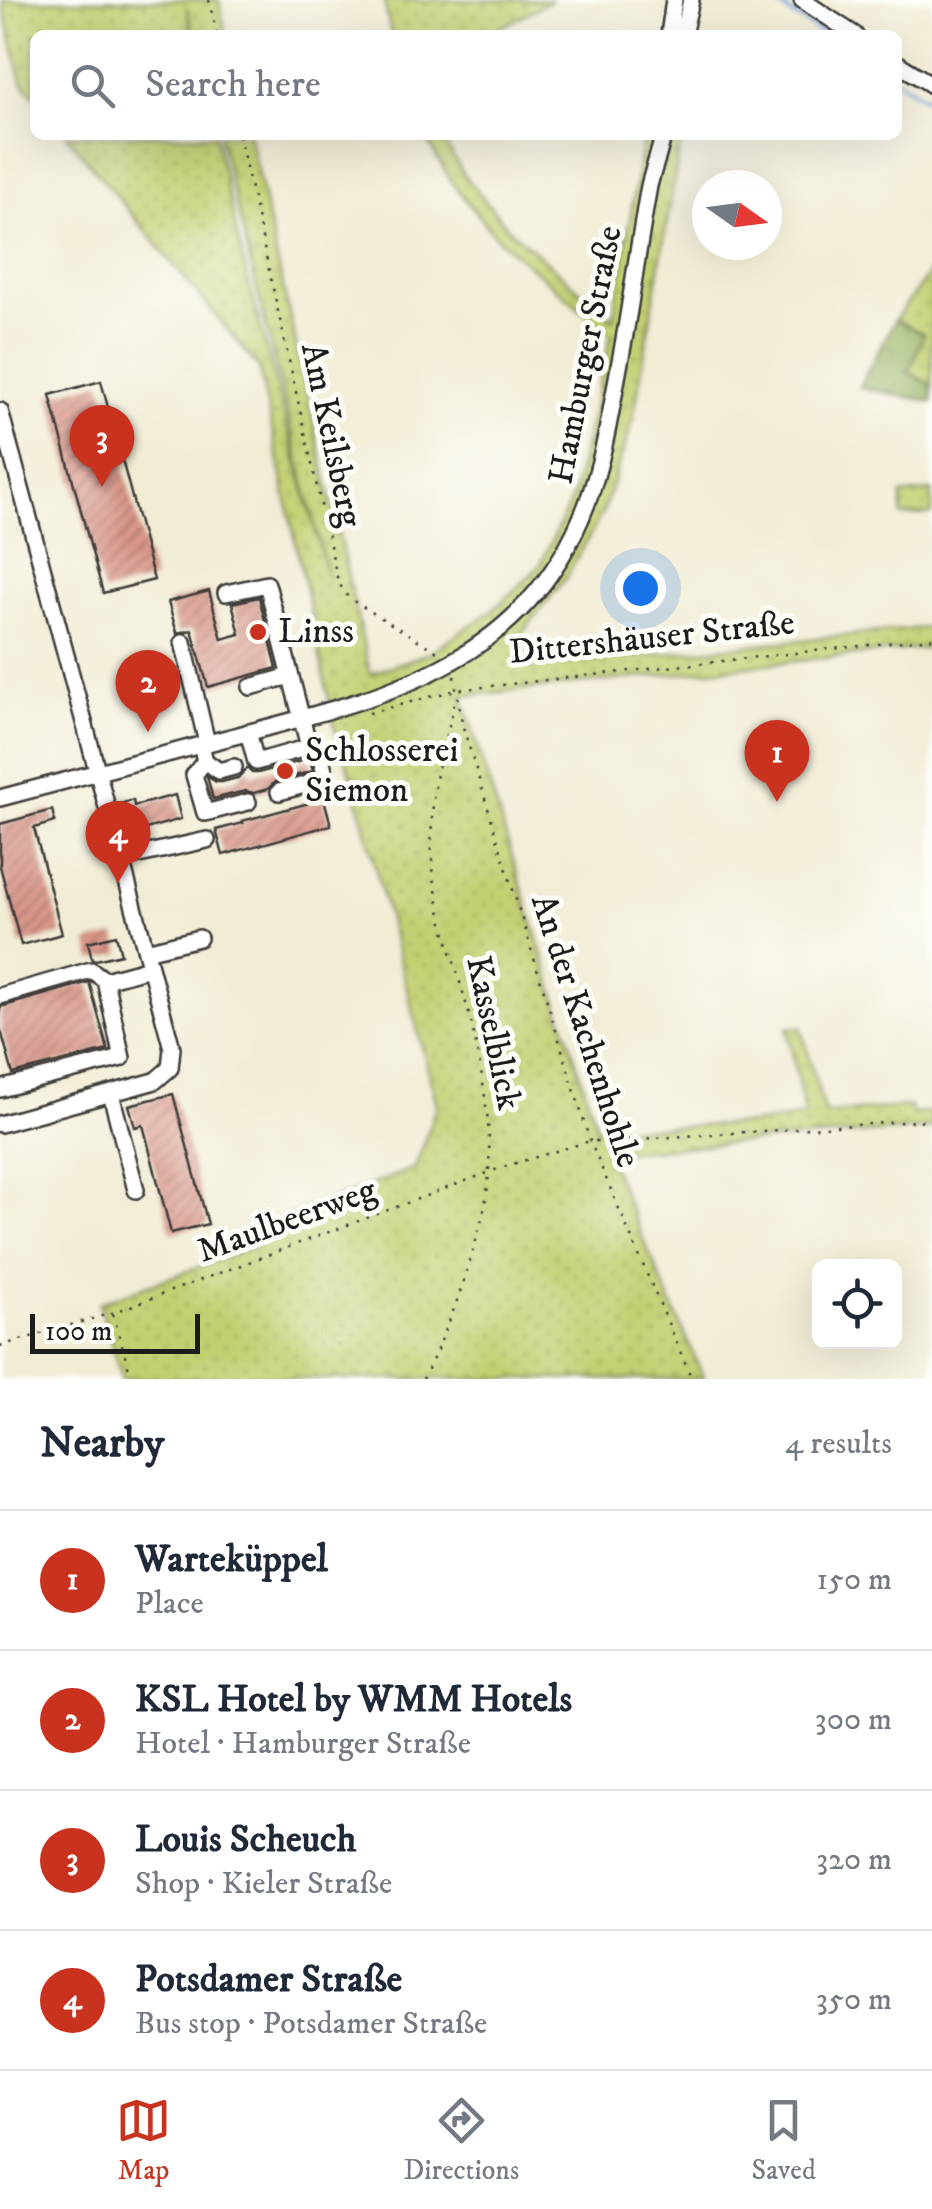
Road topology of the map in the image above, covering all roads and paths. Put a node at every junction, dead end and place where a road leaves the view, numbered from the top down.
1 (209, 0) edge
2 (674, 0) edge
3 (691, 0) edge
4 (802, 0) edge
5 (826, 6) edge
6 (216, 30) edge
7 (670, 30) edge
8 (684, 30) edge
9 (850, 30) edge
10 (902, 66) edge
11 (932, 85) edge
12 (240, 140) edge
13 (654, 140) edge
14 (662, 140) edge
15 (650, 182) junction
16 (0, 411) edge
17 (226, 593) dead end
18 (932, 638) edge
19 (182, 642) dead end
20 (448, 665) junction
21 (290, 676) junction
22 (252, 687) dead end
23 (456, 690) junction
24 (380, 711) dead end
25 (302, 718) junction
26 (248, 732) junction
27 (309, 746) junction
28 (204, 750) junction
29 (234, 767) dead end
30 (97, 772) junction
31 (279, 792) dead end
32 (0, 798) edge
33 (248, 802) dead end
34 (208, 840) dead end
35 (121, 859) junction
36 (198, 938) dead end
37 (146, 951) junction
38 (150, 968) junction
39 (105, 980) junction
40 (0, 996) edge
41 (0, 1089) edge
42 (110, 1094) junction
43 (932, 1120) edge
44 (4, 1123) edge
45 (590, 1140) junction
46 (489, 1172) junction
47 (136, 1190) dead end
48 (112, 1313) junction
49 (0, 1346) edge
50 (132, 1379) edge
51 (423, 1379) edge
52 (692, 1379) edge

1 - 6 path
2 - 7 street
3 - 8 street
4 - 5 street
5 - 9 street
10 - 11 street
12 - 20 path, Am Keilsberg
13 - 15 street
14 - 15 street, Hamburger Straße
15 - 20 street, Hamburger Straße
16 - 30 street
17 - 21 street
18 - 23 path, Dittershäuser Straße
19 - 28 street
20 - 23 path
20 - 25 street, Hamburger Straße
21 - 22 street
21 - 25 street
23 - 24 path, Dittershäuser Straße
23 - 45 path, An der Kachenhohle
23 - 46 path, Kasselblick
25 - 26 street, Hamburger Straße
25 - 27 street
26 - 27 street
26 - 28 street, Hamburger Straße
27 - 31 street
28 - 29 street
28 - 30 street, Hamburger Straße
28 - 33 street
30 - 32 street, Hamburger Straße
30 - 35 street
34 - 35 street
35 - 37 street
36 - 37 street
37 - 38 street
38 - 39 street
38 - 42 street
39 - 40 street
39 - 41 street
41 - 44 street
42 - 44 street
42 - 47 street
43 - 45 path, Maulbeerweg
45 - 46 path, Maulbeerweg
45 - 52 path, An der Kachenhohle
46 - 48 path, Maulbeerweg
46 - 51 path, Kasselblick
48 - 49 path, Maulbeerweg
48 - 50 path

